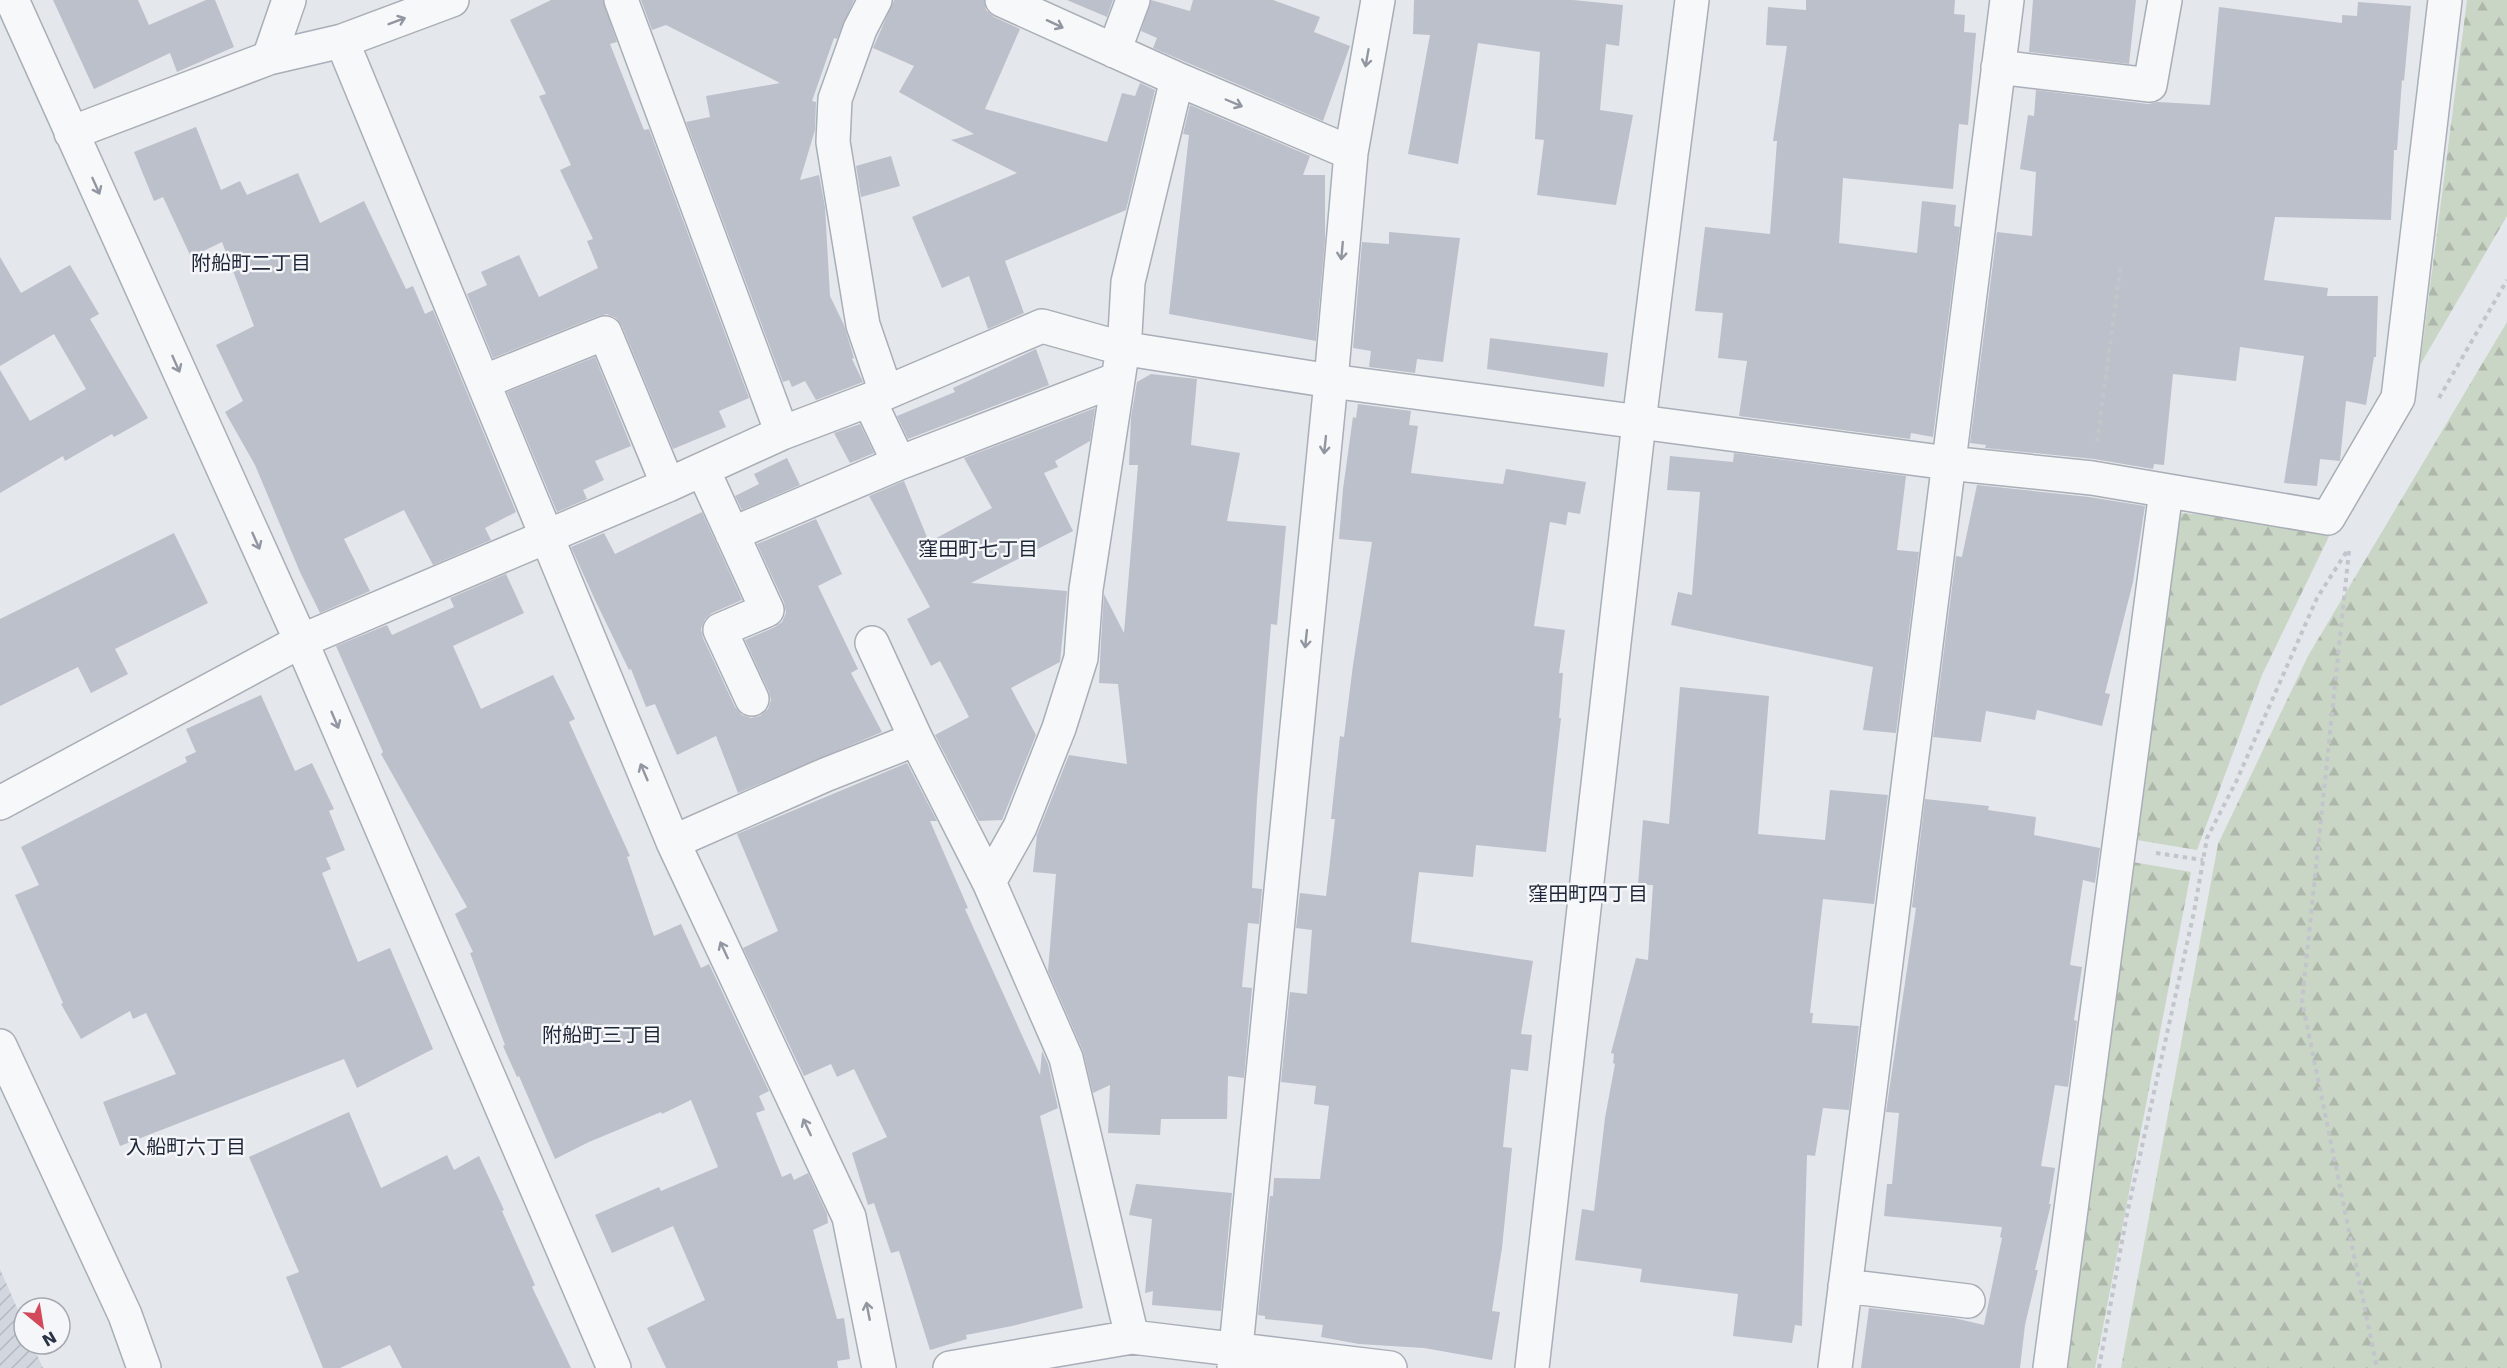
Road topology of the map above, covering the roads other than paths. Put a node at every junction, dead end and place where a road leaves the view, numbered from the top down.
1 (12, 0) edge
2 (289, 0) edge
3 (452, 0) edge
4 (621, 0) edge
5 (875, 0) edge
6 (1002, 0) edge
7 (1133, 0) edge
8 (1377, 0) edge
9 (1692, 0) edge
10 (2007, 0) edge
11 (2165, 0) edge
12 (2445, 0) edge
13 (342, 41) junction
14 (1114, 51) junction
15 (269, 58) junction
16 (1998, 67) junction
17 (1177, 79) junction
18 (71, 133) junction
19 (1351, 153) junction
20 (1120, 364) junction
21 (1331, 381) junction
22 (483, 382) junction
23 (877, 396) junction
24 (1639, 422) junction
25 (782, 433) junction
26 (899, 463) junction
27 (1948, 463) junction
28 (703, 470) junction
29 (668, 485) junction
30 (2166, 491) junction
31 (732, 534) junction
32 (546, 537) junction
33 (301, 640) junction
34 (872, 643) dead end
35 (752, 699) dead end
36 (916, 739) junction
37 (0, 803) edge
38 (673, 842) junction
39 (989, 882) junction
40 (0, 1046) edge
41 (1845, 1286) junction
42 (1968, 1301) dead end
43 (1132, 1337) junction
44 (1235, 1358) edge
45 (144, 1368) edge
46 (614, 1368) edge
47 (879, 1368) edge
48 (950, 1368) edge
49 (1390, 1368) edge
50 (1532, 1368) edge
51 (1835, 1368) edge
52 (2050, 1368) edge

1 - 18 street
2 - 15 street
13 -> 3 street
4 - 25 street
5 - 23 street
6 -> 14 street
7 - 14 street
8 -> 19 street
9 - 24 street
10 - 16 street
11 - 16 street
12 - 30 street
13 - 15 street
13 - 22 street
14 - 17 street
15 - 18 street
16 - 27 street
17 -> 19 street
17 - 20 street
18 -> 33 street
19 -> 21 street
20 - 21 street
20 - 23 street
20 - 26 street
20 - 39 street
21 - 24 street
21 -> 44 street
22 - 29 street
22 - 32 street
23 - 25 street
23 - 26 street
24 - 27 street
24 - 50 street
25 - 28 street
26 - 31 street
27 - 30 street
27 - 41 street
28 - 29 street
28 - 31 street
29 - 32 street
30 - 52 street
31 - 35 street
32 - 33 street
38 -> 32 street
33 - 37 street
33 -> 46 street
34 - 36 street
36 - 38 street
36 - 39 street
47 -> 38 street
39 - 43 street
40 - 45 street
41 - 42 street
41 - 51 street
43 - 44 street
43 - 48 street
44 - 49 street

